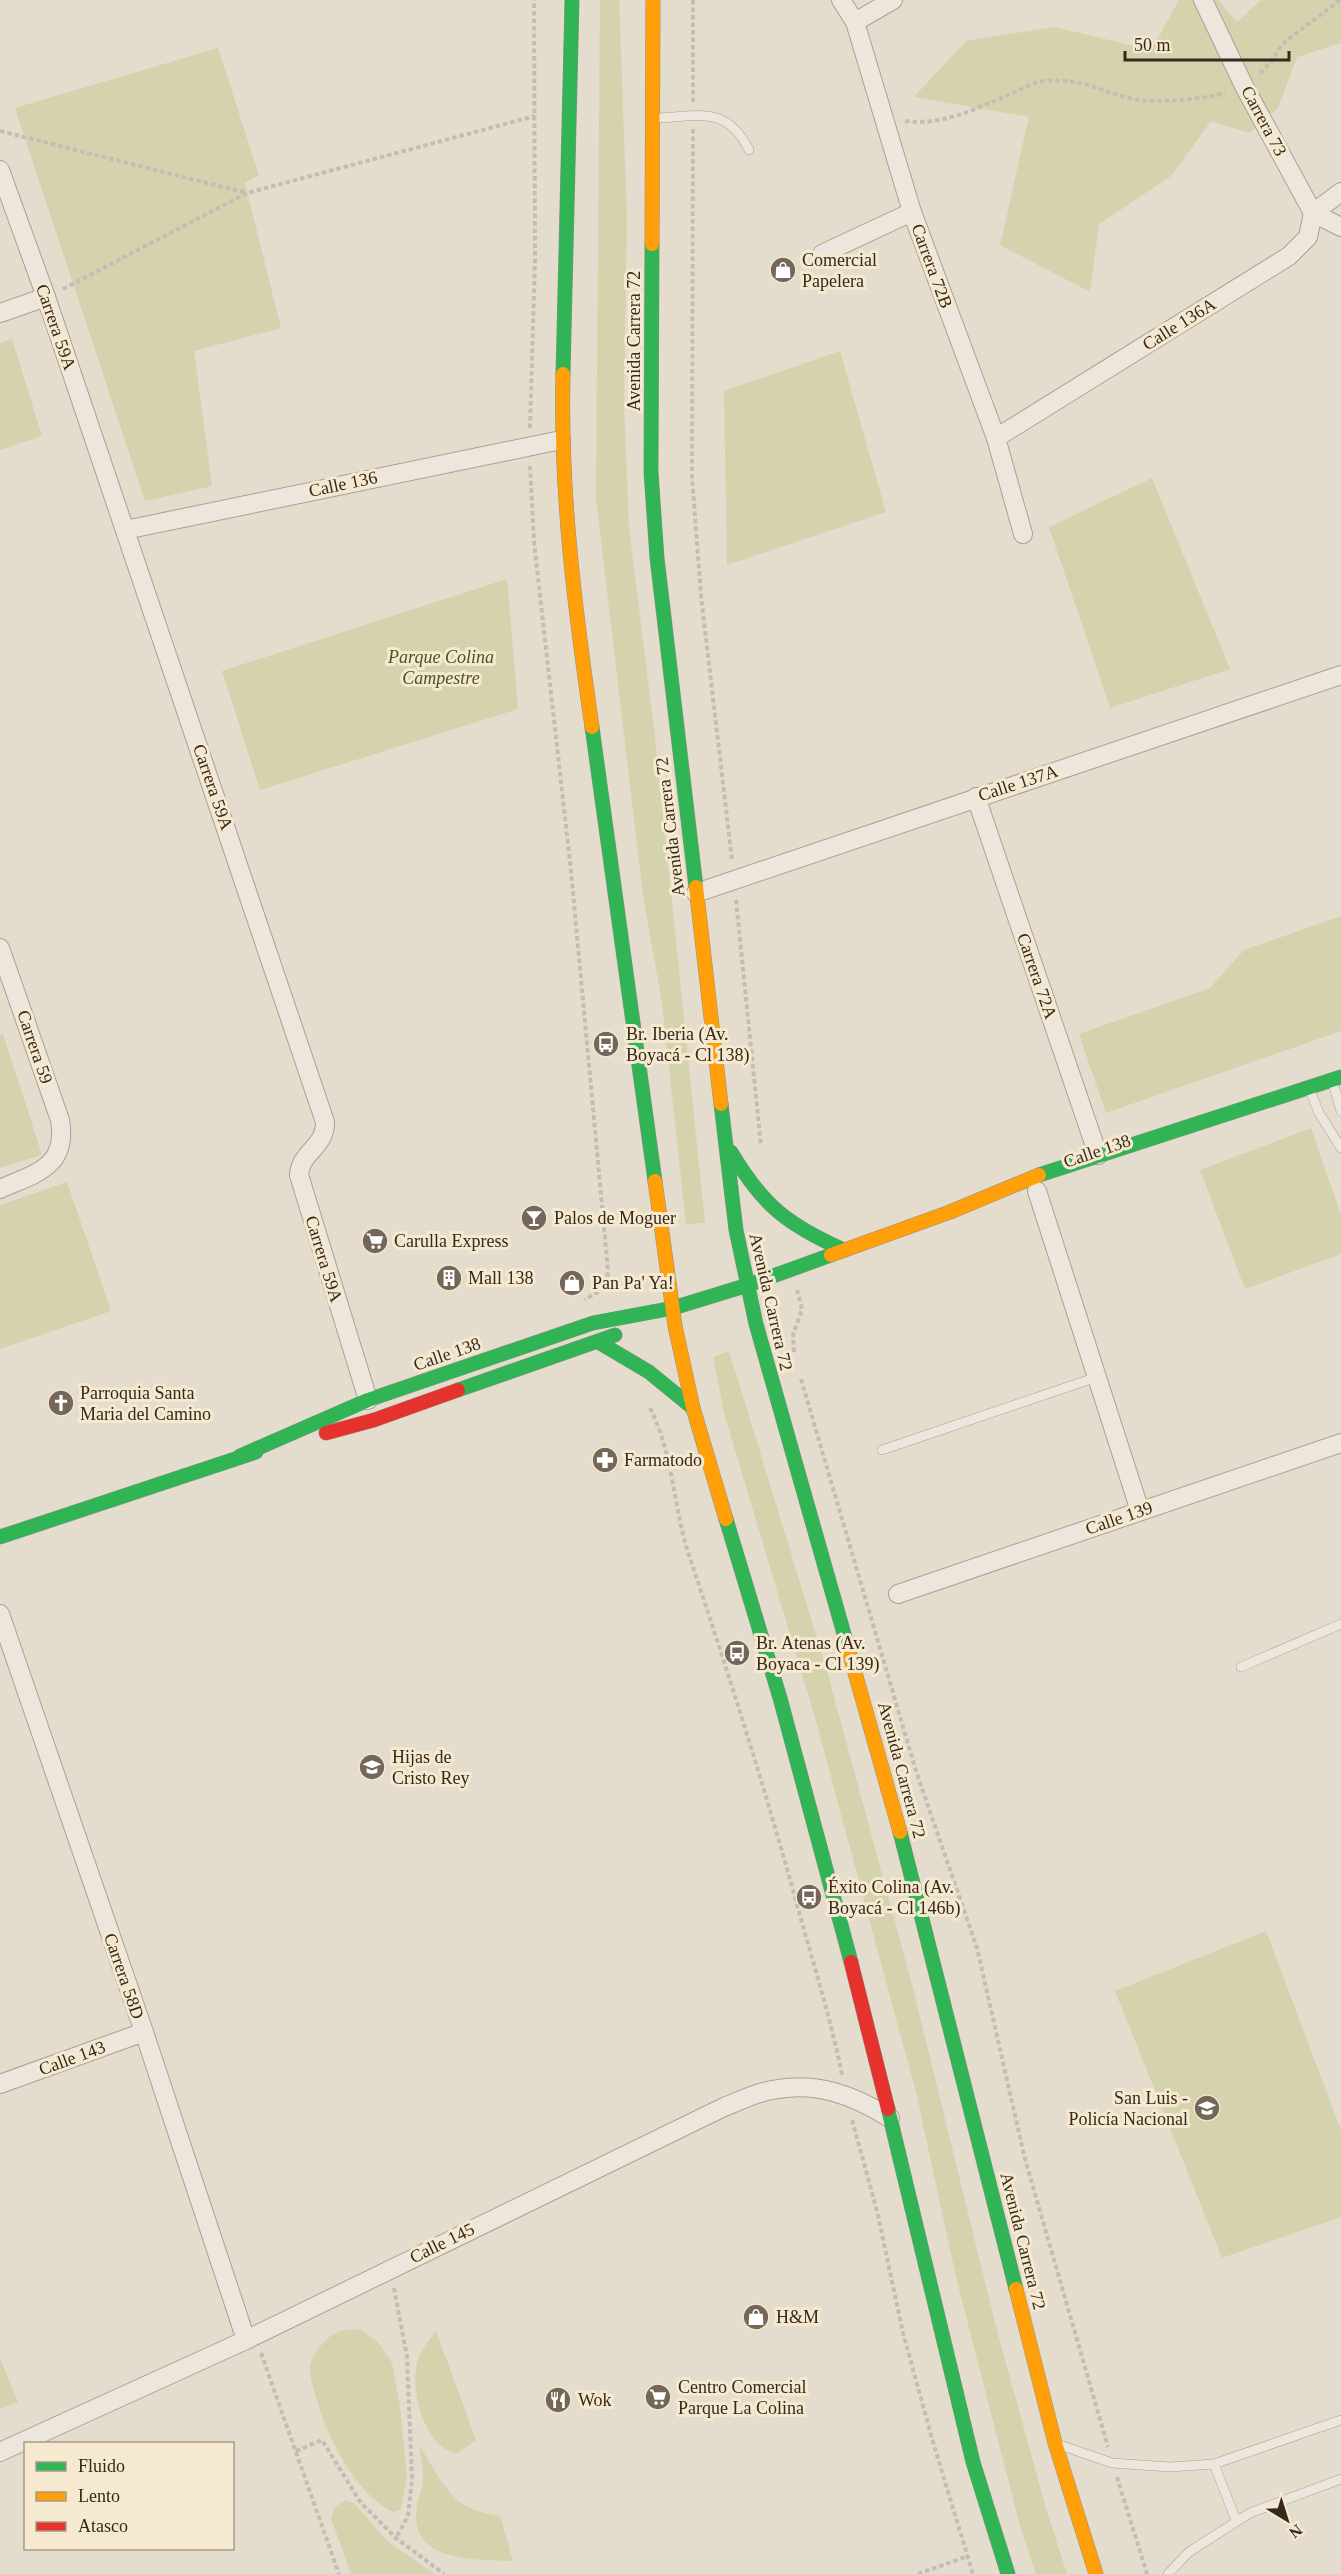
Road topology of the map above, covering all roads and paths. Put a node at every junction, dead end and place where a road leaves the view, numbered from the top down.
1 (534, 0) edge
2 (572, 0) edge
3 (653, 0) edge
4 (693, 0) edge
5 (841, 0) edge
6 (892, 0) edge
7 (1203, 0) edge
8 (1341, 0) edge
9 (855, 22) junction
10 (1244, 86) junction
11 (535, 116) junction
12 (693, 116) junction
13 (652, 118) junction
14 (885, 118) junction
15 (0, 131) edge
16 (748, 150) dead end
17 (0, 170) edge
18 (1341, 192) edge
19 (248, 193) junction
20 (912, 212) junction
21 (1313, 213) junction
22 (1341, 227) edge
23 (822, 254) dead end
24 (46, 297) junction
25 (0, 313) edge
26 (996, 438) junction
27 (561, 440) junction
28 (530, 444) junction
29 (125, 530) junction
30 (1023, 534) dead end
31 (1341, 675) edge
32 (976, 797) junction
33 (734, 879) junction
34 (696, 893) junction
35 (0, 948) edge
36 (1337, 1079) edge
37 (1309, 1088) junction
38 (1250, 1107) junction
39 (1341, 1111) edge
40 (725, 1142) junction
41 (1341, 1148) edge
42 (764, 1155) dead end
43 (1098, 1155) junction
44 (0, 1189) edge
45 (1037, 1191) junction
46 (950, 1212) junction
47 (844, 1250) junction
48 (748, 1285) junction
49 (585, 1299) dead end
50 (673, 1308) junction
51 (802, 1309) dead end
52 (600, 1342) junction
53 (794, 1353) dead end
54 (800, 1375) dead end
55 (1097, 1377) junction
56 (368, 1400) junction
57 (646, 1400) dead end
58 (693, 1408) junction
59 (1341, 1443) edge
60 (882, 1449) dead end
61 (240, 1456) junction
62 (1140, 1511) junction
63 (1, 1532) edge
64 (898, 1593) joint
65 (867, 1604) junction
66 (838, 1613) junction
67 (0, 1614) edge
68 (1341, 1624) edge
69 (1241, 1667) dead end
70 (144, 2032) junction
71 (0, 2084) edge
72 (846, 2094) junction
73 (890, 2118) junction
74 (390, 2268) junction
75 (250, 2338) junction
76 (1341, 2420) edge
77 (1055, 2443) junction
78 (296, 2451) junction
79 (0, 2452) edge
80 (1112, 2463) junction
81 (1214, 2464) junction
82 (1341, 2480) edge
83 (1236, 2520) junction
84 (396, 2538) junction
85 (1000, 2545) junction
86 (967, 2556) junction
87 (339, 2574) edge
88 (444, 2574) edge
89 (918, 2574) edge
90 (973, 2574) edge
91 (1008, 2574) edge
92 (1096, 2574) edge
93 (1147, 2574) edge
94 (1168, 2574) edge

1 - 11 path
2 - 27 main road
3 - 13 main road, Avenida Carrera 72
4 - 12 path
5 - 9 street, Carrera 72B
6 - 9 street
7 - 10 street, Carrera 73
8 - 10 path
9 - 14 street, Carrera 72B
10 - 14 path
10 - 21 street, Carrera 73
11 - 19 path
11 - 28 path
12 - 13 lane
12 - 16 lane
12 - 33 path
13 - 34 main road, Avenida Carrera 72
14 - 20 street, Carrera 72B
15 - 19 path
17 - 24 street, Carrera 59A
18 - 21 street
19 - 24 path
20 - 23 street
20 - 26 street, Carrera 72B
21 - 22 street
21 - 26 street, Calle 136A
24 - 25 street
24 - 29 street, Carrera 59A
26 - 30 street, Carrera 72B
27 - 28 street, Calle 136
27 - 50 main road
28 - 29 street, Calle 136
28 - 49 path
29 - 56 street, Carrera 59A
31 - 32 street, Calle 137A
32 - 33 street, Calle 137A
32 - 43 street, Carrera 72A
33 - 34 street, Calle 137A
33 - 42 path
34 - 40 main road, Avenida Carrera 72
35 - 44 street, Carrera 59
36 - 37 main road, Calle 138
36 - 39 lane
37 - 38 main road, Calle 138
37 - 41 lane
38 - 43 main road, Calle 138
38 - 45 main road, Calle 138
40 - 47 main road
40 - 48 main road, Avenida Carrera 72
43 - 46 main road, Calle 138
45 - 46 main road, Calle 138
45 - 55 street
46 - 47 main road, Calle 138
47 - 48 main road, Calle 138
48 - 50 main road, Calle 138
48 - 66 main road, Avenida Carrera 72
50 - 52 main road, Calle 138
50 - 56 main road, Calle 138
50 - 58 main road
51 - 53 path
52 - 58 main road
52 - 61 main road, Calle 138
54 - 65 path
55 - 60 lane
55 - 62 street
56 - 61 main road, Calle 138
57 - 72 path
58 - 73 main road
59 - 62 street, Calle 139
61 - 63 main road, Calle 138
62 - 64 street, Calle 139
64 - 65 path
65 - 66 path
65 - 80 path
66 - 77 main road, Avenida Carrera 72
67 - 70 street, Carrera 58D
68 - 69 lane
70 - 71 street, Calle 143
70 - 75 street, Carrera 58D
72 - 73 street, Calle 145
72 - 74 street, Calle 145
72 - 86 path
73 - 85 main road
74 - 75 street, Calle 145
74 - 84 path
75 - 78 path
75 - 79 street, Calle 145
76 - 81 lane
77 - 80 lane
77 - 92 main road, Avenida Carrera 72
78 - 84 path
78 - 87 path
80 - 81 lane
80 - 93 path
81 - 83 lane
82 - 83 lane
83 - 94 lane
84 - 88 path
85 - 86 path
85 - 91 main road
86 - 89 path
86 - 90 path

